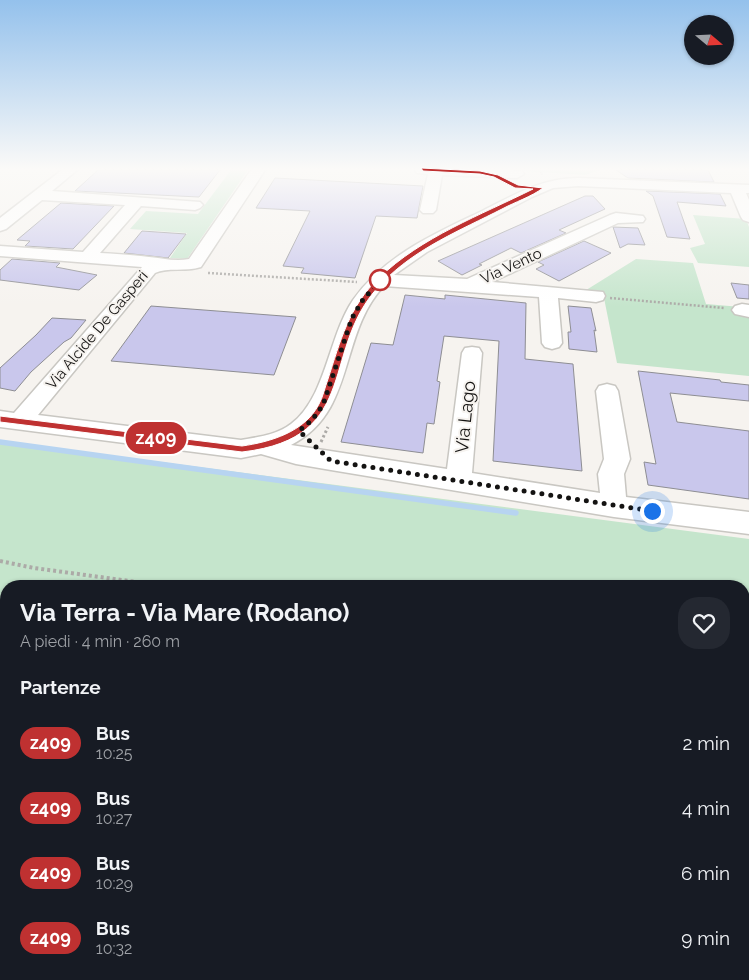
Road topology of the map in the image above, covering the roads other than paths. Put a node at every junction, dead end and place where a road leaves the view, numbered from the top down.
1 (13, 216) edge
2 (125, 216) edge
3 (227, 216) edge
4 (467, 216) edge
5 (637, 219) dead end
6 (0, 226) edge
7 (103, 240) junction
8 (120, 241) dead end
9 (0, 250) edge
10 (88, 257) junction
11 (156, 265) junction
12 (396, 266) junction
13 (378, 283) junction
14 (443, 284) junction
15 (469, 286) junction
16 (548, 292) junction
17 (596, 296) road end
18 (552, 343) dead end
19 (472, 353) dead end
20 (607, 391) dead end
21 (10, 420) edge
22 (299, 431) junction
23 (265, 446) junction
24 (331, 461) junction
25 (458, 481) junction
26 (614, 506) junction
27 (749, 523) edge

1 - 6 street
2 - 7 street
3 - 11 street, Via Alcide De Gasperi
4 - 12 street
5 - 15 street, Via Vento
7 - 8 street
7 - 10 street
9 - 10 street
10 - 11 street
11 - 21 street, Via Alcide De Gasperi
12 - 13 street
12 - 14 street
13 - 14 street
13 - 22 street
14 - 15 street
15 - 16 street
16 - 17 street
16 - 18 street
19 - 25 street, Via Lago
20 - 26 street
21 - 23 street
22 - 23 street
22 - 24 street
23 - 24 street
24 - 25 street
25 - 26 street
26 - 27 street

